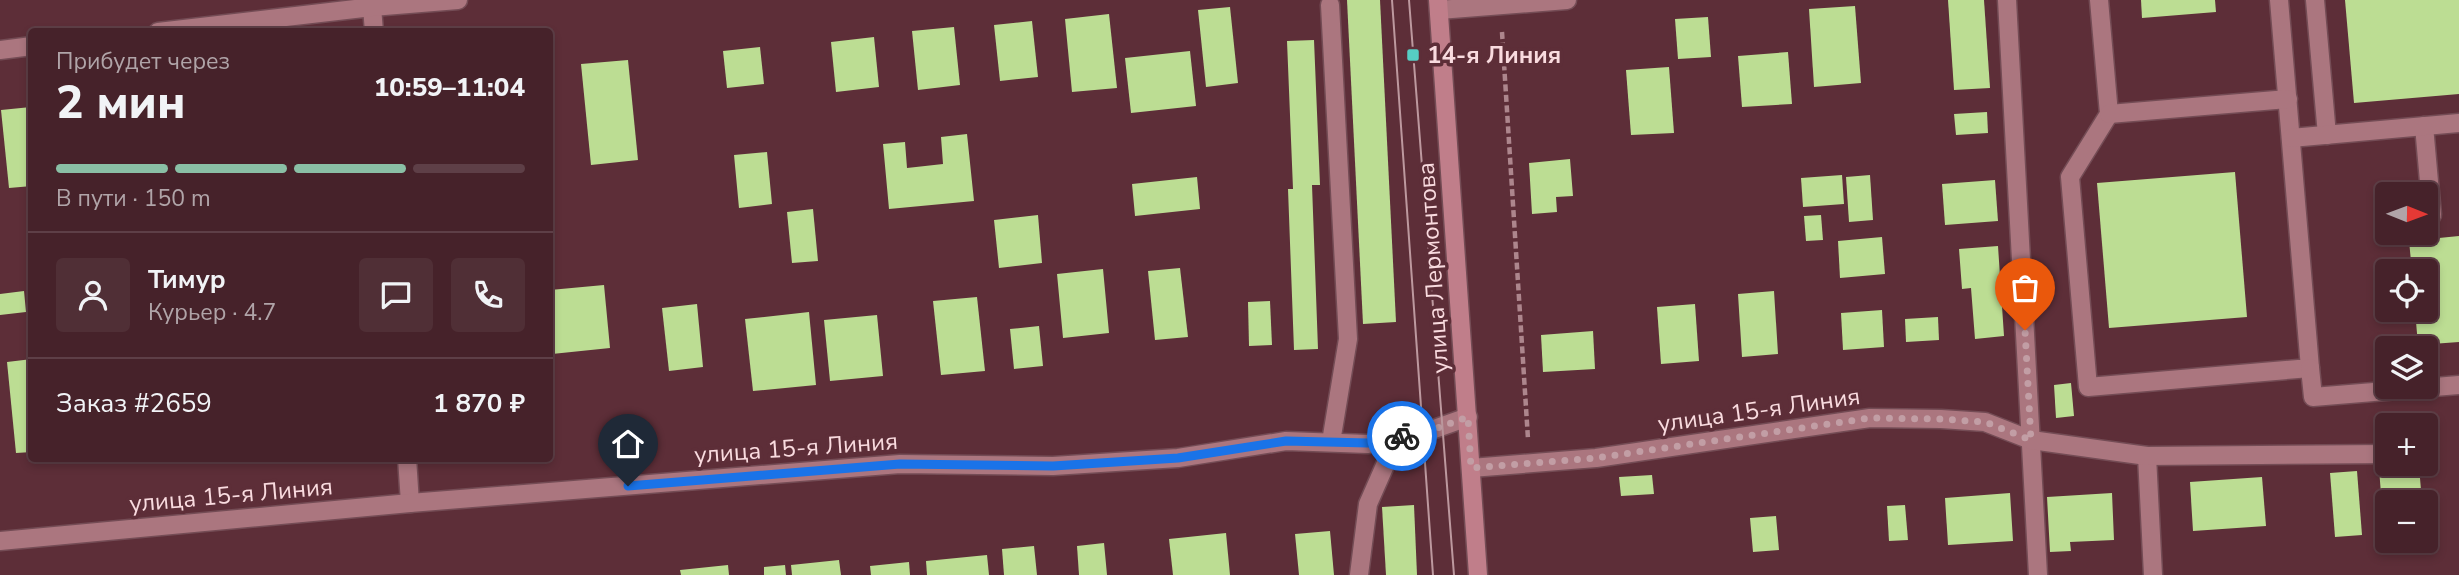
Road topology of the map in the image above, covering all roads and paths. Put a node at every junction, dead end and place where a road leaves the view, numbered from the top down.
1 (458, 0) edge
2 (1567, 0) edge
3 (2007, 0) edge
4 (2099, 0) edge
5 (2279, 0) edge
6 (2315, 0) edge
7 (1330, 5) dead end
8 (1438, 5) edge
9 (1500, 5) junction
10 (372, 7) junction
11 (192, 28) edge
12 (374, 28) edge
13 (28, 46) edge
14 (0, 50) edge
15 (2288, 99) junction
16 (2109, 114) junction
17 (2459, 123) edge
18 (2424, 126) junction
19 (2326, 135) junction
20 (2291, 138) junction
21 (2429, 182) edge
22 (2310, 368) junction
23 (2459, 385) edge
24 (1468, 417) junction
25 (1396, 438) junction
26 (2031, 440) junction
27 (1331, 442) junction
28 (2375, 454) edge
29 (2147, 456) junction
30 (407, 462) edge
31 (1530, 463) junction
32 (1471, 468) junction
33 (410, 503) junction
34 (0, 541) edge
35 (1359, 575) edge
36 (1478, 575) edge
37 (2038, 575) edge
38 (2153, 575) edge

1 - 10 street
2 - 9 street
3 - 26 street
4 - 16 street
5 - 15 street
6 - 19 street
7 - 27 street
8 - 9 street
8 - 24 main road, улица Лермонтова
9 - 31 path
10 - 11 street
10 - 12 street
13 - 14 street
15 - 16 street
15 - 20 street
16 - 22 street
17 - 18 street
18 - 19 street
18 - 21 street
19 - 20 street
20 - 22 street
22 - 23 street
24 - 25 street, улица 15-я Линия
24 - 32 main road, улица Лермонтова
25 - 27 street, улица 15-я Линия
25 - 35 street
26 - 29 street, улица 15-я Линия
26 - 31 street, улица 15-я Линия
26 - 37 street
27 - 33 street, улица 15-я Линия
28 - 29 street, улица 15-я Линия
29 - 38 street
30 - 33 street
31 - 32 street, улица 15-я Линия
32 - 36 main road, улица Лермонтова
33 - 34 street, улица 15-я Линия

